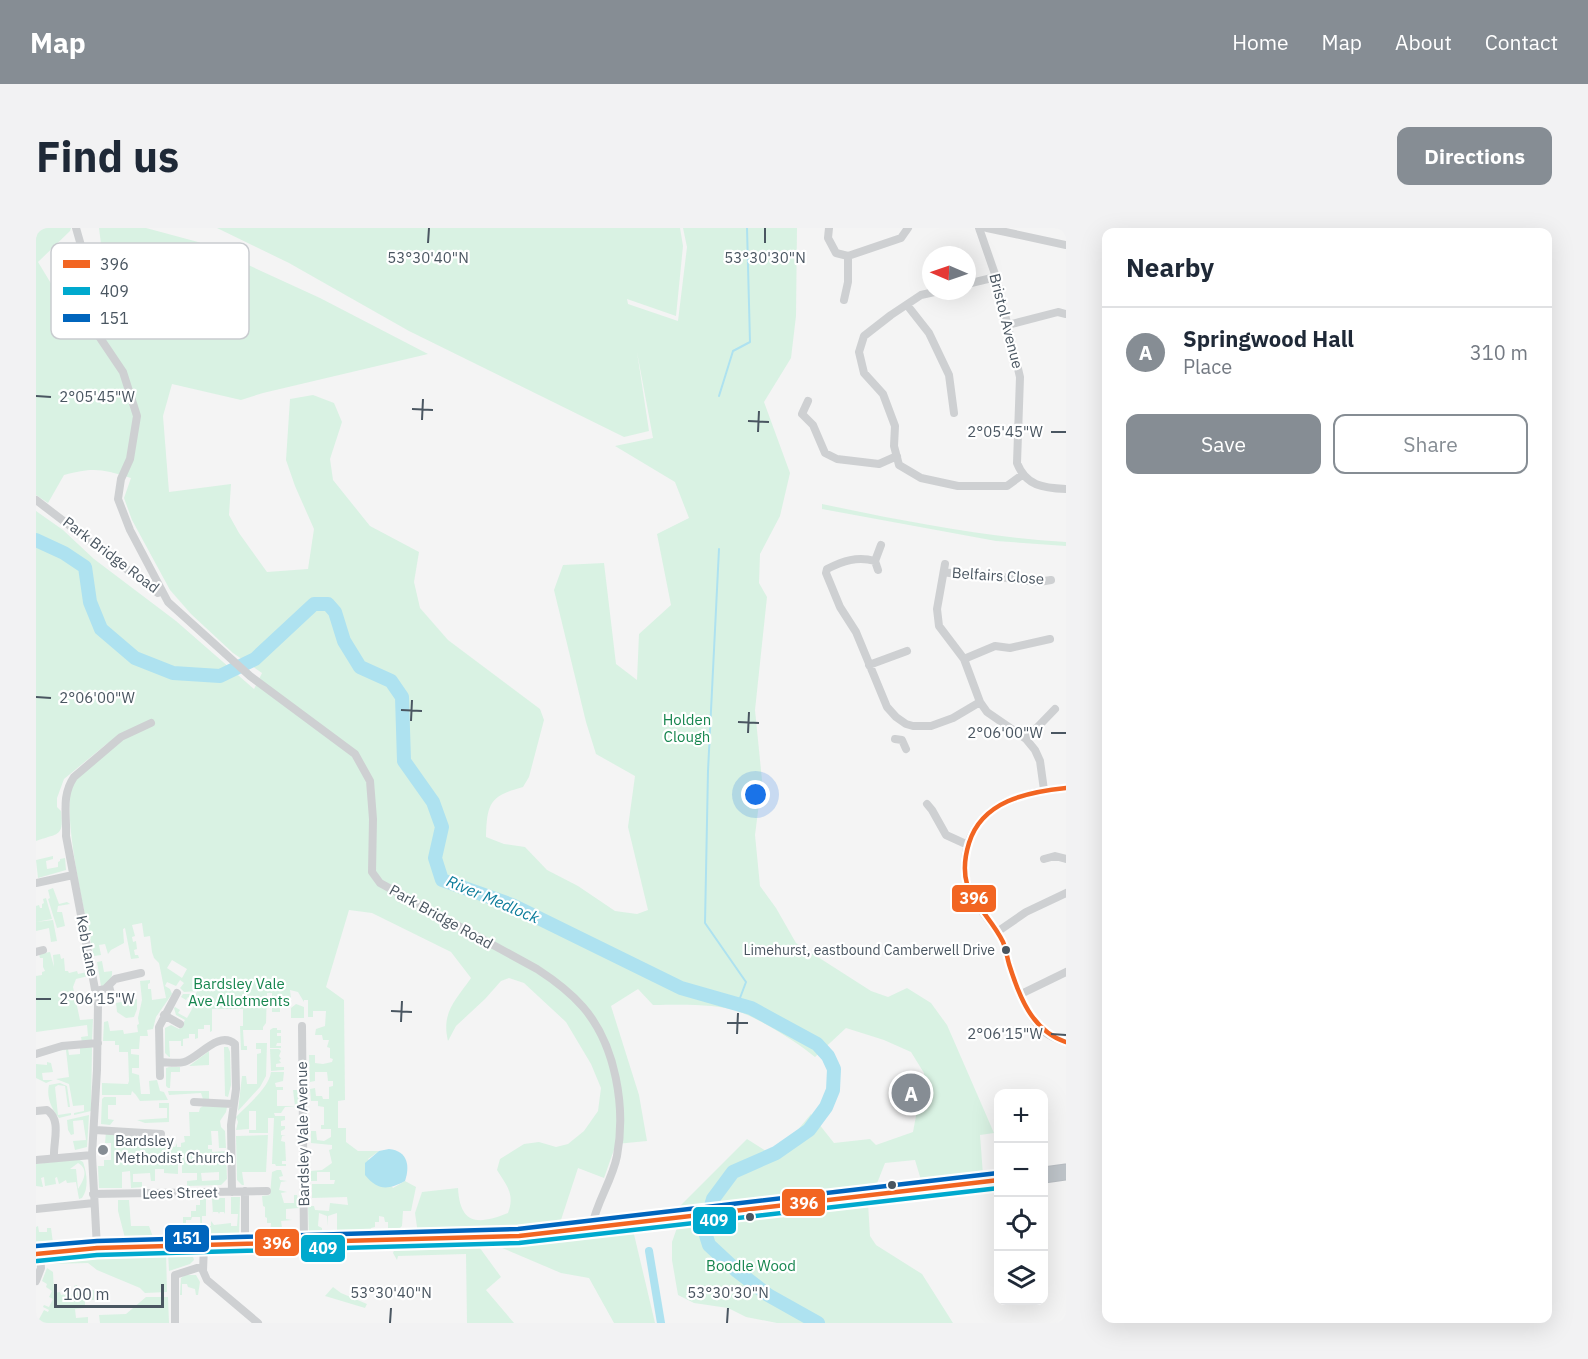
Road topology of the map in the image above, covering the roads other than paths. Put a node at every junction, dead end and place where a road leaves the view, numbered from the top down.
1 (76, 228) edge
2 (829, 228) edge
3 (908, 228) edge
4 (980, 228) edge
5 (987, 228) edge
6 (80, 243) edge
7 (1066, 245) edge
8 (848, 256) junction
9 (996, 278) junction
10 (976, 282) edge
11 (922, 296) edge
12 (844, 300) dead end
13 (907, 305) junction
14 (1066, 314) edge
15 (1008, 325) junction
16 (101, 339) edge
17 (808, 401) dead end
18 (954, 413) dead end
19 (897, 456) junction
20 (1022, 475) junction
21 (1066, 489) edge
22 (36, 500) edge
23 (881, 544) dead end
24 (1051, 580) dead end
25 (161, 591) junction
26 (1050, 639) dead end
27 (906, 651) dead end
28 (964, 659) junction
29 (869, 665) junction
30 (980, 702) junction
31 (1055, 709) dead end
32 (151, 723) dead end
33 (906, 724) junction
34 (1026, 739) junction
35 (906, 749) dead end
36 (1066, 788) edge
37 (1044, 790) junction
38 (938, 802) dead end
39 (968, 845) junction
40 (1044, 859) dead end
41 (1066, 859) edge
42 (74, 875) junction
43 (36, 883) edge
44 (1066, 893) edge
45 (997, 932) junction
46 (1066, 972) edge
47 (138, 985) dead end
48 (109, 986) junction
49 (96, 991) junction
50 (177, 993) dead end
51 (1021, 994) junction
52 (112, 998) dead end
53 (164, 1014) junction
54 (180, 1024) dead end
55 (302, 1026) dead end
56 (1066, 1042) edge
57 (98, 1043) junction
58 (36, 1054) edge
59 (160, 1062) junction
60 (160, 1076) dead end
61 (194, 1102) dead end
62 (233, 1104) junction
63 (36, 1111) edge
64 (95, 1130) junction
65 (161, 1134) dead end
66 (92, 1155) junction
67 (54, 1157) junction
68 (36, 1160) edge
69 (1066, 1172) edge
70 (1048, 1174) edge
71 (994, 1181) edge
72 (245, 1191) junction
73 (267, 1191) dead end
74 (232, 1192) junction
75 (94, 1199) junction
76 (36, 1209) edge
77 (592, 1226) junction
78 (304, 1243) junction
79 (245, 1244) junction
80 (204, 1245) junction
81 (97, 1248) junction
82 (38, 1254) edge
83 (203, 1266) junction
84 (36, 1281) edge
85 (175, 1323) edge
86 (258, 1323) edge

1 - 6 street
2 - 8 street
3 - 8 street
4 - 9 street, Bristol Avenue
5 - 7 street
8 - 12 street
9 - 10 street
9 - 15 street, Bristol Avenue
11 - 13 street
13 - 18 street
13 - 19 street
14 - 15 street
15 - 20 street, Bristol Avenue
16 - 25 street
17 - 19 street
19 - 20 street
20 - 21 street
22 - 25 street, Park Bridge Road
23 - 29 street
24 - 28 street, Belfairs Close
25 - 77 street, Park Bridge Road
26 - 28 street
27 - 29 street
28 - 30 street
29 - 33 street
30 - 33 street
30 - 34 street
31 - 34 street
32 - 42 street, Keb Lane
33 - 35 street
34 - 37 street
36 - 37 street
37 - 39 street
38 - 39 street
39 - 45 street
40 - 41 street
42 - 43 street
42 - 49 street, Keb Lane
44 - 45 street
45 - 51 street
46 - 51 street
47 - 48 street
48 - 49 street
48 - 52 street
49 - 57 street, Keb Lane
50 - 53 street
51 - 56 street
53 - 54 street
53 - 59 street
55 - 78 street, Bardsley Vale Avenue
57 - 58 street
57 - 64 street, Keb Lane
59 - 60 street
59 - 62 street
61 - 62 street
62 - 74 street
63 - 67 street
64 - 65 street
64 - 66 street, Keb Lane
66 - 67 street
66 - 75 street, Keb Lane
67 - 68 street
69 - 70 highway
71 - 77 highway
72 - 73 street, Lees Street
72 - 74 street, Lees Street
72 - 79 street
74 - 75 street, Lees Street
75 - 76 street, Lees Street
75 - 81 street, Keb Lane
77 - 78 highway
78 - 79 highway
79 - 80 highway
80 - 81 highway
80 - 83 street
81 - 82 highway
82 - 84 street
83 - 85 street
83 - 86 street

